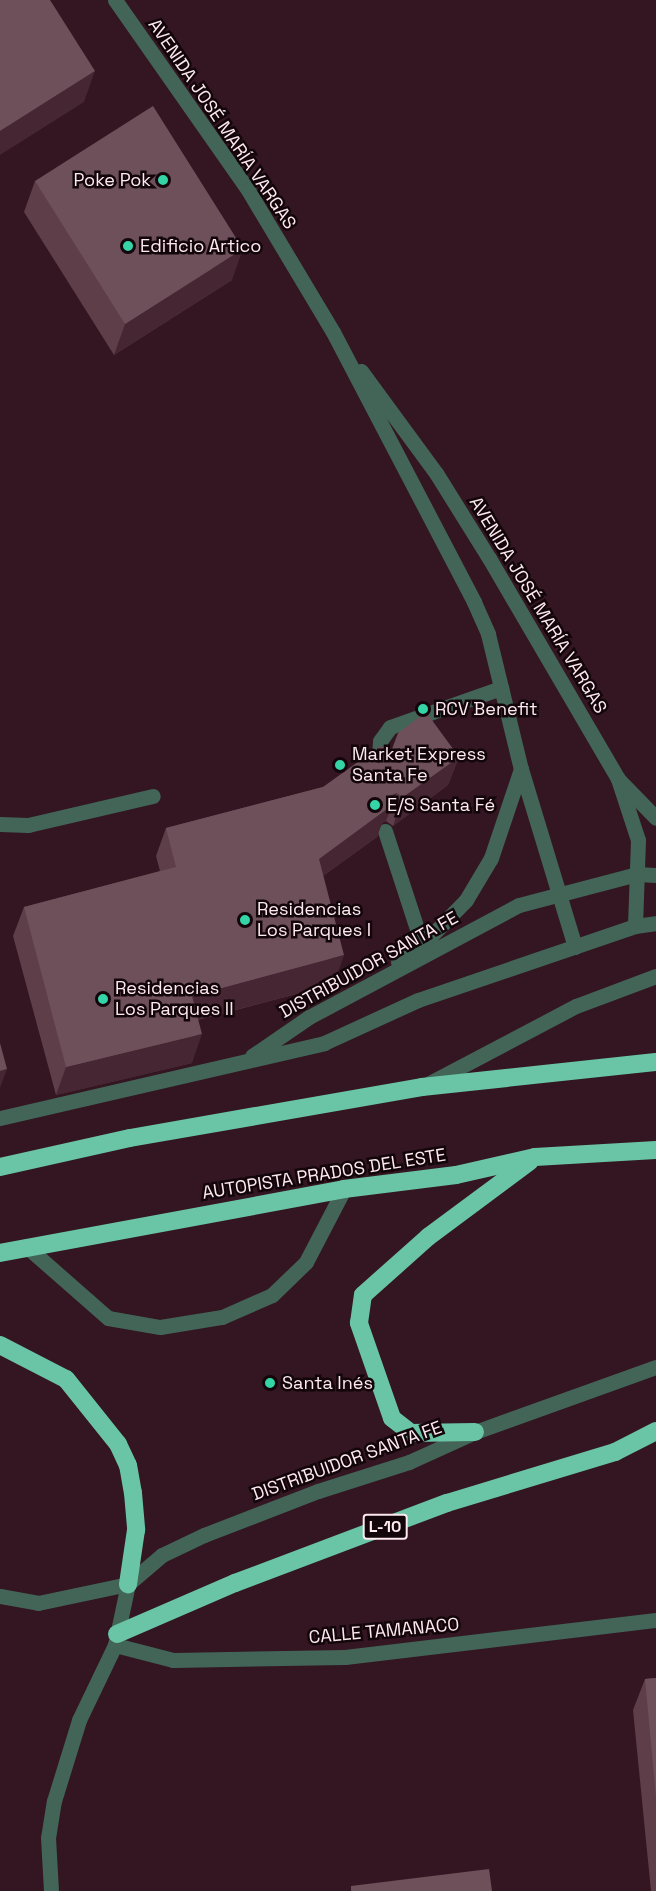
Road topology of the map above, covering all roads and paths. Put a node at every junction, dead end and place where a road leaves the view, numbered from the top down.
1 (115, 0) edge
2 (333, 332) junction
3 (501, 688) junction
4 (377, 769) edge
5 (521, 769) junction
6 (618, 779) junction
7 (153, 796) dead end
8 (656, 818) edge
9 (0, 824) edge
10 (385, 831) edge
11 (637, 874) junction
12 (656, 875) edge
13 (559, 893) junction
14 (656, 923) edge
15 (635, 927) junction
16 (422, 944) junction
17 (575, 947) junction
18 (656, 976) edge
19 (357, 992) junction
20 (245, 1061) junction
21 (656, 1062) edge
22 (422, 1088) junction
23 (0, 1119) edge
24 (656, 1150) edge
25 (535, 1156) junction
26 (0, 1167) edge
27 (344, 1189) junction
28 (26, 1246) junction
29 (0, 1253) edge
30 (0, 1345) edge
31 (656, 1367) edge
32 (656, 1431) edge
33 (475, 1432) junction
34 (128, 1584) junction
35 (0, 1596) edge
36 (656, 1620) edge
37 (116, 1640) junction
38 (51, 1891) edge

1 - 2 street, AVENIDA JOSÉ MARÍA VARGAS
2 - 3 street, AVENIDA JOSÉ MARÍA VARGAS
2 - 6 street, AVENIDA JOSÉ MARÍA VARGAS
3 - 4 street
3 - 5 street, AVENIDA JOSÉ MARÍA VARGAS
5 - 13 street, AVENIDA JOSÉ MARÍA VARGAS
5 - 16 street
6 - 8 street
6 - 11 street, AVENIDA JOSÉ MARÍA VARGAS
7 - 9 street
10 - 16 street
11 - 12 street, DISTRIBUIDOR SANTA FE
11 - 13 street, DISTRIBUIDOR SANTA FE
11 - 15 street, AVENIDA JOSÉ MARÍA VARGAS
13 - 17 street, AVENIDA JOSÉ MARÍA VARGAS
13 - 19 street, DISTRIBUIDOR SANTA FE
14 - 15 street
15 - 17 street
16 - 19 street
17 - 20 street
18 - 22 street
19 - 20 street, DISTRIBUIDOR SANTA FE
20 - 23 street
21 - 22 highway
22 - 26 highway
24 - 25 highway, AUTOPISTA PRADOS DEL ESTE
25 - 27 highway, AUTOPISTA PRADOS DEL ESTE
25 - 33 highway
27 - 28 highway, AUTOPISTA PRADOS DEL ESTE
27 - 28 street
28 - 29 highway, AUTOPISTA PRADOS DEL ESTE
30 - 34 highway
31 - 33 street, DISTRIBUIDOR SANTA FE
32 - 37 highway, L-10
33 - 34 street, DISTRIBUIDOR SANTA FE
34 - 35 street
34 - 37 street
36 - 37 street, CALLE TAMANACO
37 - 38 street

